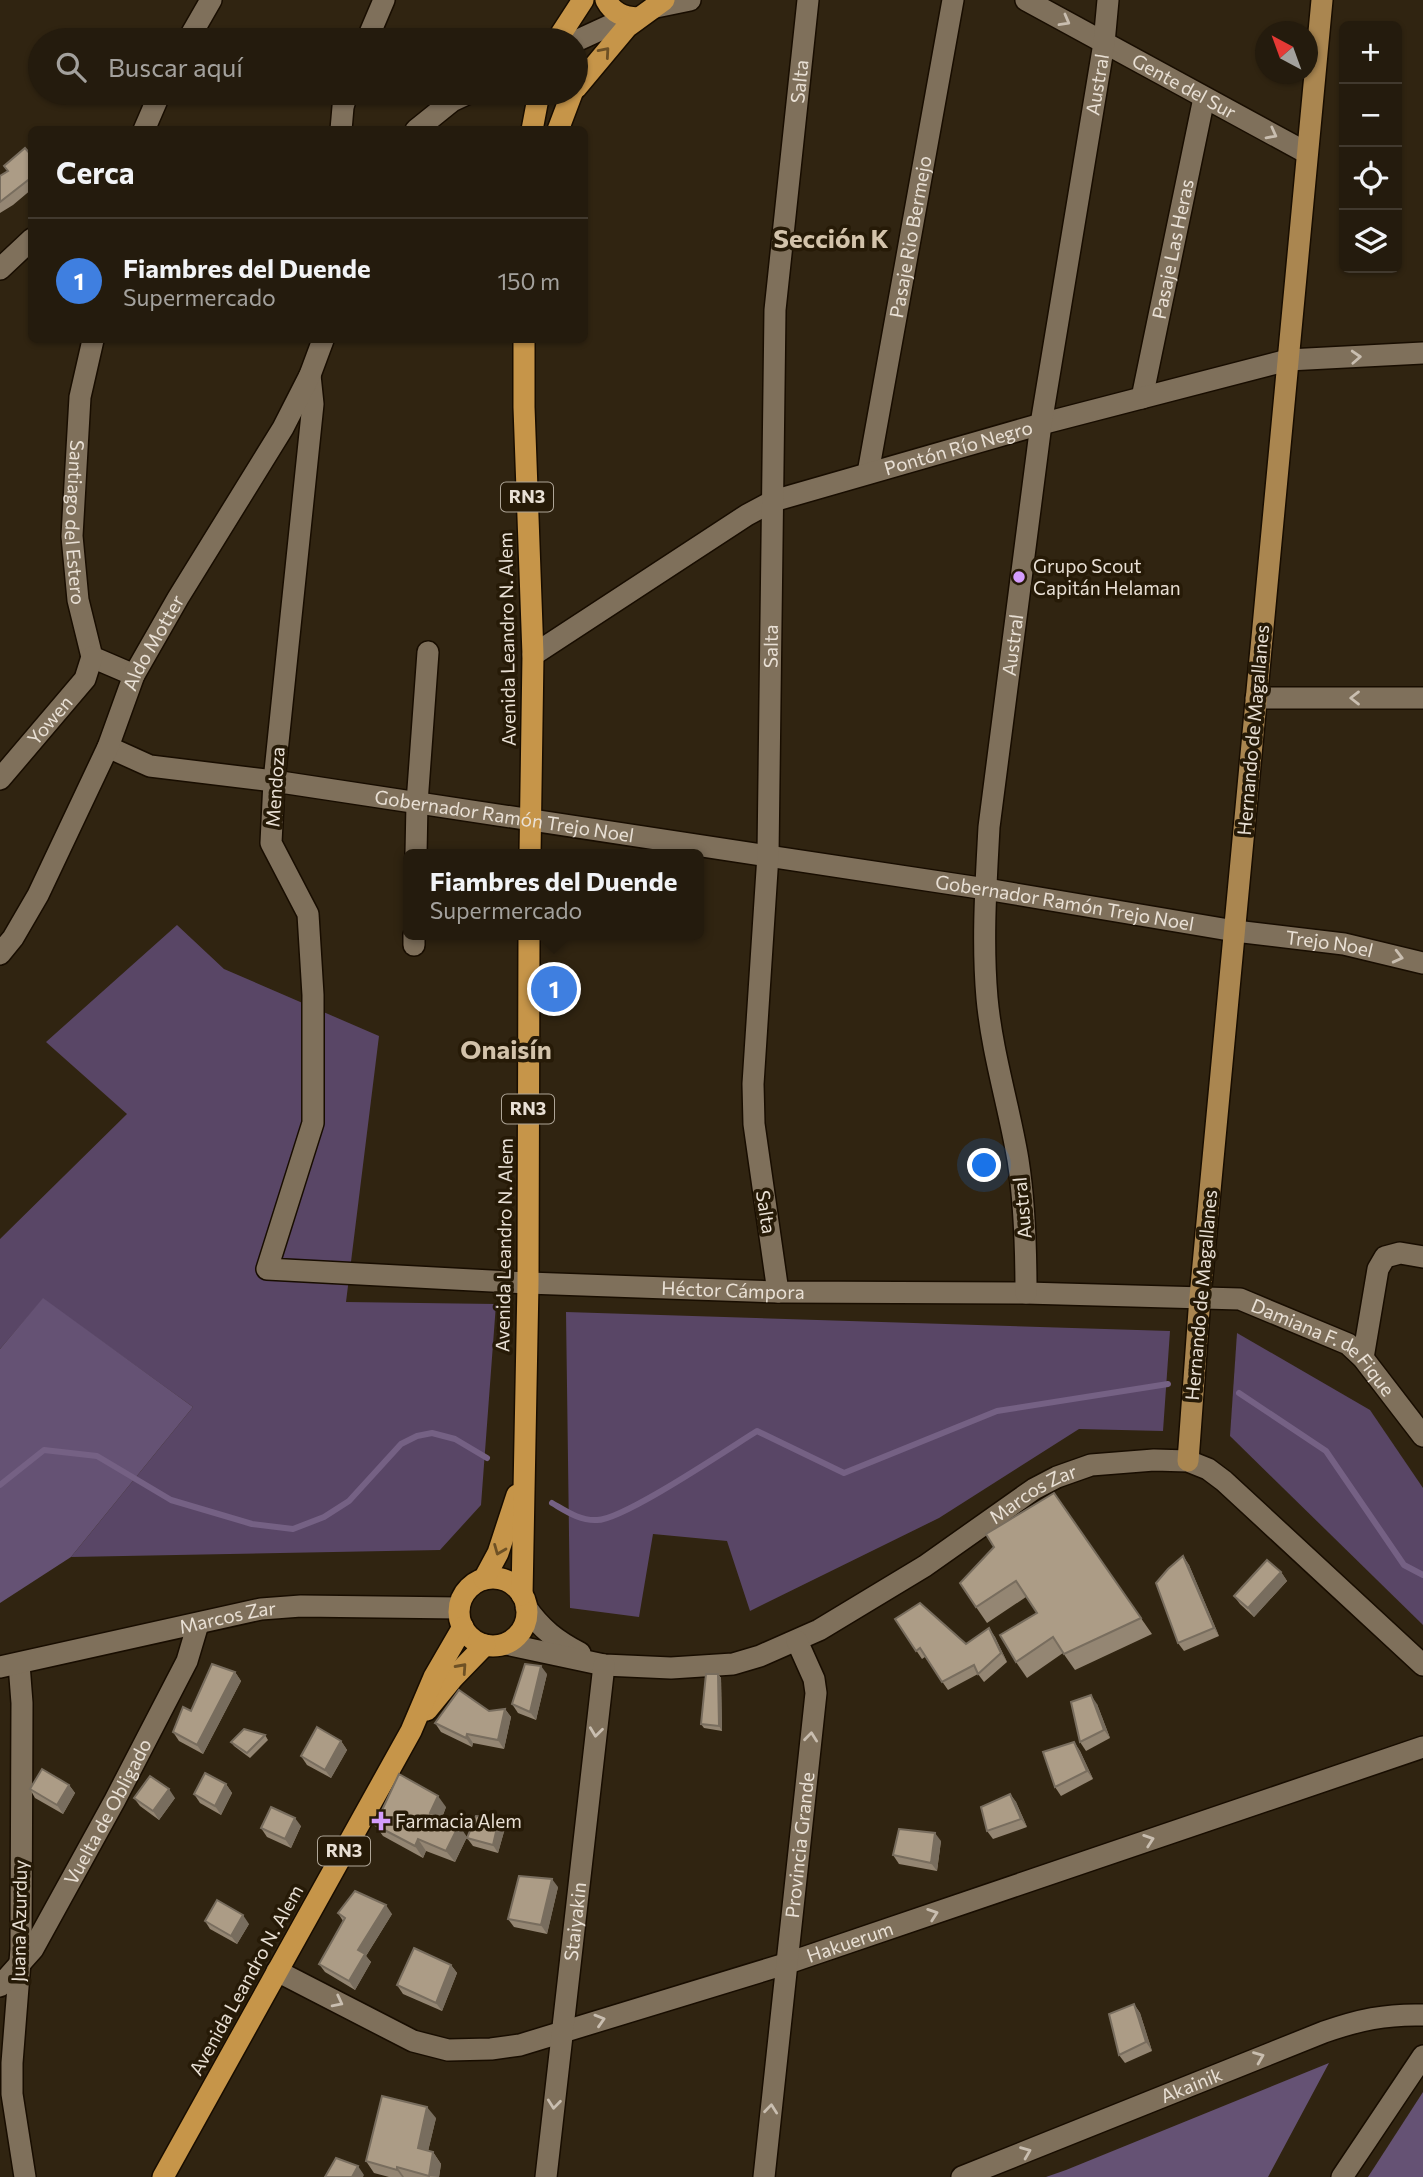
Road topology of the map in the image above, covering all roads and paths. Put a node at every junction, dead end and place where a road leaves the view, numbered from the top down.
1 (211, 0) edge
2 (384, 0) edge
3 (583, 0) edge
4 (606, 0) edge
5 (690, 0) edge
6 (808, 0) edge
7 (953, 0) edge
8 (1026, 0) edge
9 (1108, 0) edge
10 (1322, 0) edge
11 (660, 3) edge
12 (632, 18) junction
13 (195, 28) edge
14 (372, 28) edge
15 (565, 28) edge
16 (588, 36) edge
17 (1104, 43) junction
18 (588, 73) edge
19 (1204, 98) junction
20 (155, 105) edge
21 (344, 105) edge
22 (447, 105) edge
23 (536, 105) edge
24 (567, 105) edge
25 (146, 126) edge
26 (341, 126) edge
27 (421, 126) edge
28 (533, 126) edge
29 (560, 126) edge
30 (1307, 153) junction
31 (28, 243) edge
32 (0, 269) edge
33 (92, 343) edge
34 (322, 343) edge
35 (524, 343) edge
36 (1423, 353) edge
37 (1288, 360) junction
38 (310, 375) junction
39 (1142, 398) junction
40 (1041, 424) junction
41 (868, 473) junction
42 (773, 501) junction
43 (428, 652) dead end
44 (533, 655) junction
45 (92, 657) junction
46 (134, 675) junction
47 (1256, 698) junction
48 (1423, 698) edge
49 (108, 747) junction
50 (0, 779) edge
51 (274, 780) junction
52 (417, 803) junction
53 (530, 821) junction
54 (416, 849) edge
55 (530, 849) edge
56 (768, 855) junction
57 (986, 889) junction
58 (1235, 931) junction
59 (529, 940) edge
60 (0, 954) edge
61 (1423, 963) edge
62 (1423, 1257) edge
63 (267, 1269) joint
64 (527, 1283) junction
65 (778, 1292) junction
66 (1026, 1293) junction
67 (1200, 1297) junction
68 (1363, 1357) junction
69 (1423, 1436) edge
70 (1188, 1461) junction
71 (523, 1472) junction
72 (485, 1579) junction
73 (524, 1601) junction
74 (461, 1618) junction
75 (198, 1624) junction
76 (797, 1641) junction
77 (496, 1645) junction
78 (10, 1665) edge
79 (604, 1665) junction
80 (1423, 1665) edge
81 (411, 1731) junction
82 (1423, 1747) edge
83 (785, 1964) junction
84 (20, 1967) junction
85 (277, 1971) junction
86 (0, 1986) edge
87 (1423, 2015) edge
88 (562, 2032) junction
89 (1423, 2056) edge
90 (25, 2177) edge
91 (163, 2177) edge
92 (545, 2177) edge
93 (764, 2177) edge
94 (962, 2177) edge
95 (1342, 2177) edge

1 - 13 street
2 - 14 street
3 - 15 highway
4 - 12 highway
5 - 11 street
6 - 42 street, Salta
7 - 41 street, Pasaje Rio Bermejo
8 -> 17 street, Gente del Sur
9 - 17 street, Austral
10 - 30 main road, Hernando de Magallanes
11 - 12 highway
12 - 16 street
18 -> 12 highway
17 - 19 street, Gente del Sur
17 - 40 street, Austral
19 -> 30 street, Gente del Sur
19 - 39 street, Pasaje Las Heras
20 - 25 street
21 - 26 street
22 - 27 street
23 - 28 highway
24 - 29 highway
30 - 37 main road, Hernando de Magallanes
31 - 32 street
33 - 45 street, Santiago del Estero
34 - 38 street, Aldo Motter
35 - 44 highway, Avenida Leandro N. Alem / RN3
37 -> 36 street, Pontón Río Negro
37 - 39 street, Pontón Río Negro
37 - 47 main road, Hernando de Magallanes
38 - 46 street, Aldo Motter
38 - 51 street, Mendoza
39 - 40 street, Pontón Río Negro
40 - 41 street, Pontón Río Negro
40 - 57 street, Austral
41 - 42 street, Pontón Río Negro
42 - 44 street, Pontón Río Negro
42 - 56 street, Salta
43 - 52 street
44 - 53 highway, Avenida Leandro N. Alem / RN3
45 - 46 street
45 - 50 street, Yowen
46 - 49 street, Aldo Motter
48 -> 47 street
47 - 58 main road, Hernando de Magallanes
49 - 51 street, Gobernador Ramón Trejo Noel
49 - 60 street, Aldo Motter
51 - 52 street, Gobernador Ramón Trejo Noel
51 - 63 street, Mendoza
52 - 53 street, Gobernador Ramón Trejo Noel
52 - 54 street
53 - 55 highway, Avenida Leandro N. Alem / RN3
53 - 56 street, Gobernador Ramón Trejo Noel
56 - 57 street, Gobernador Ramón Trejo Noel
56 - 65 street, Salta
57 - 58 street, Gobernador Ramón Trejo Noel
57 - 66 street, Austral
58 -> 61 street, Trejo Noel
58 - 67 main road, Hernando de Magallanes
59 - 64 highway, Avenida Leandro N. Alem / RN3
62 - 68 street
63 - 64 street, Héctor Cámpora
64 - 65 street, Héctor Cámpora
64 - 71 highway, Avenida Leandro N. Alem / RN3
65 - 66 street, Héctor Cámpora
66 - 67 street, Héctor Cámpora
67 - 68 street, Damiana F. de Fique
67 - 70 main road, Hernando de Magallanes
68 - 69 street, Damiana F. de Fique
70 - 76 street, Marcos Zar
70 - 80 street, Marcos Zar
71 -> 72 highway, Avenida Leandro N. Alem / RN3
71 - 73 highway, Avenida Leandro N. Alem / RN3
72 - 73 highway
72 - 74 highway, Avenida Leandro N. Alem / RN3
73 - 77 highway, Avenida Leandro N. Alem / RN3
73 - 79 street, Marcos Zar
74 - 75 street, Marcos Zar
74 - 77 highway
74 - 81 highway, Avenida Leandro N. Alem / RN3
75 - 78 street, Marcos Zar
75 - 84 street, Vuelta de Obligado
76 - 79 street, Marcos Zar
83 -> 76 street, Provincia Grande
77 - 79 street, Marcos Zar
81 -> 77 highway, Avenida Leandro N. Alem / RN3
78 - 84 street, Juana Azurduy
79 -> 88 street, Staiyakin
81 - 85 highway, Avenida Leandro N. Alem / RN3
83 -> 82 street, Hakuerum
88 -> 83 street, Hakuerum
93 -> 83 street, Provincia Grande
84 - 86 street, Vuelta de Obligado
84 - 90 street, Juana Azurduy
85 -> 88 street, Hakuerum
85 - 91 highway, Avenida Leandro N. Alem / RN3
94 -> 87 street, Akainik
88 -> 92 street, Staiyakin
89 - 95 street

